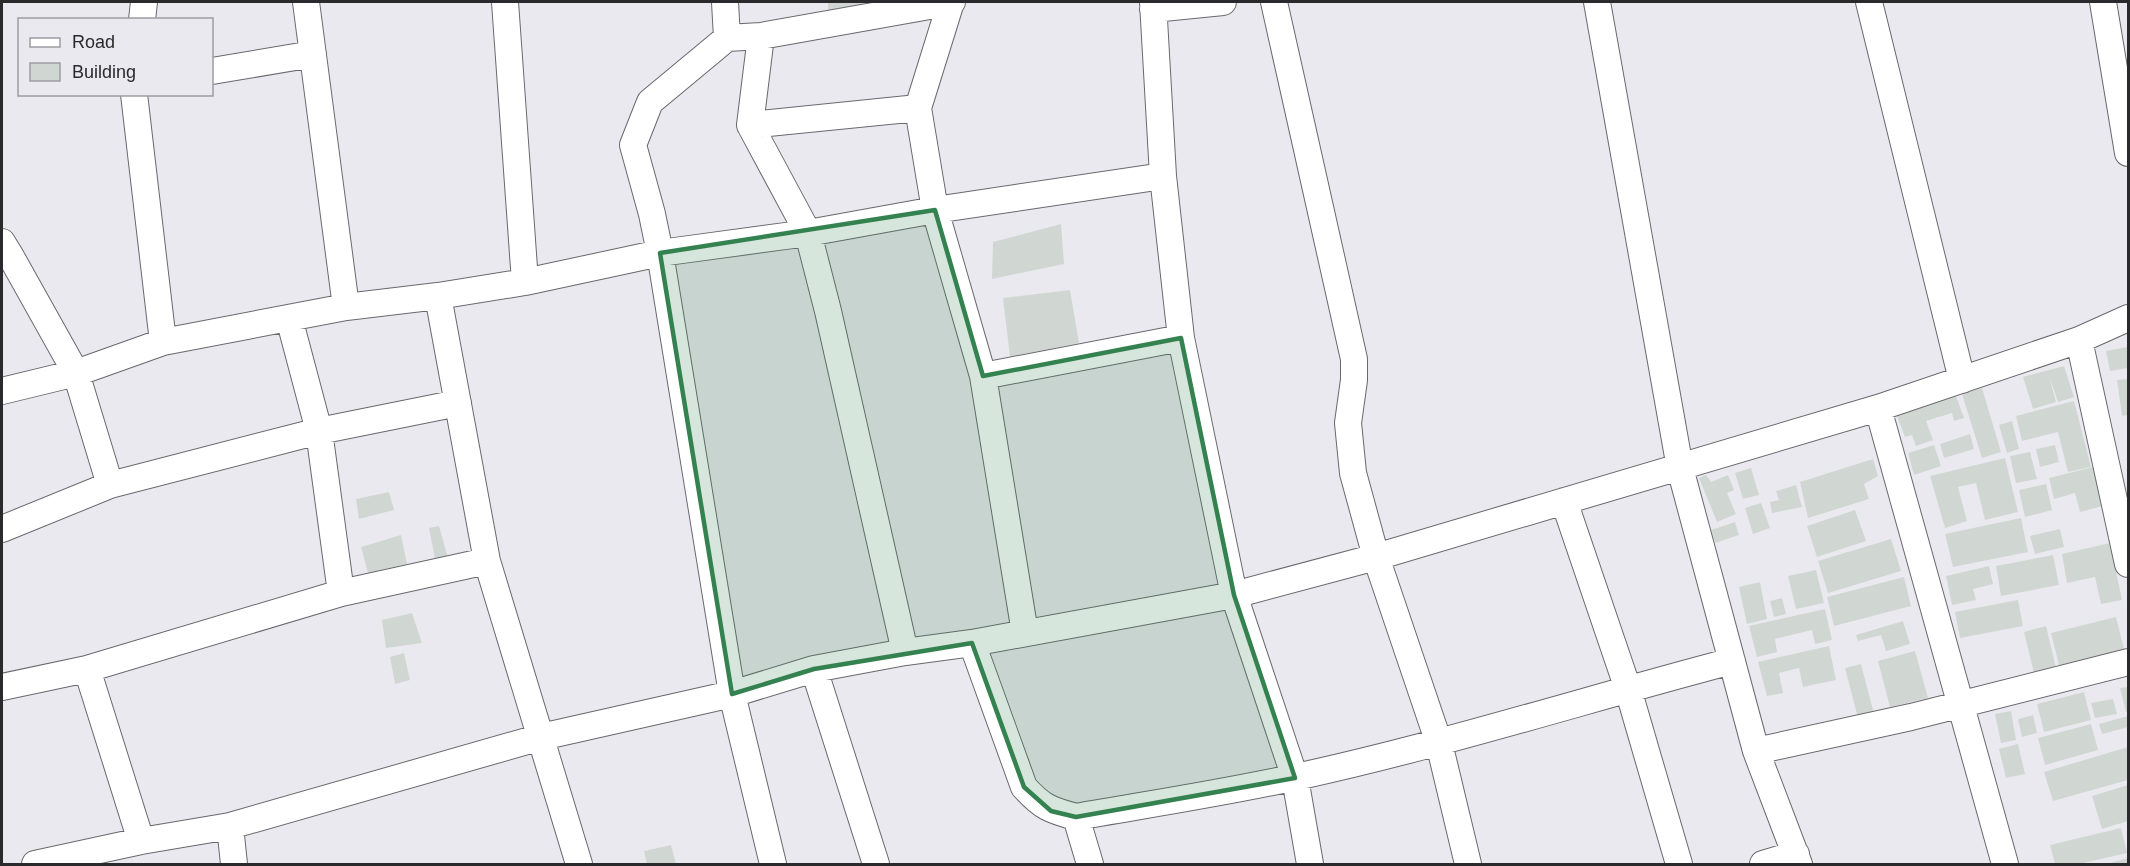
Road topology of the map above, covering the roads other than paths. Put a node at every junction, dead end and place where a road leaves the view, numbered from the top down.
1 (144, 2) edge
2 (306, 2) edge
3 (505, 2) edge
4 (725, 2) edge
5 (952, 2) edge
6 (1223, 2) edge
7 (1274, 2) edge
8 (1597, 2) edge
9 (1869, 2) edge
10 (2103, 2) edge
11 (1153, 5) edge
12 (142, 18) edge
13 (760, 36) junction
14 (727, 38) junction
15 (313, 54) junction
16 (213, 70) edge
17 (134, 96) edge
18 (918, 108) junction
19 (750, 125) junction
20 (2128, 153) edge
21 (1163, 176) junction
22 (935, 210) junction
23 (808, 233) junction
24 (2, 243) edge
25 (660, 253) junction
26 (525, 282) junction
27 (438, 296) junction
28 (346, 308) junction
29 (289, 318) junction
30 (2128, 318) edge
31 (1181, 338) junction
32 (2079, 340) junction
33 (163, 342) junction
34 (76, 373) junction
35 (983, 376) junction
36 (1962, 380) junction
37 (2, 391) edge
38 (458, 403) junction
39 (1878, 408) junction
40 (319, 431) junction
41 (1680, 468) junction
42 (110, 485) junction
43 (1564, 501) junction
44 (2, 529) edge
45 (1377, 557) junction
46 (487, 561) junction
47 (2128, 564) edge
48 (341, 593) junction
49 (1234, 596) junction
50 (1025, 633) junction
51 (972, 643) junction
52 (905, 652) junction
53 (1732, 661) junction
54 (2128, 662) edge
55 (87, 669) junction
56 (814, 669) junction
57 (2, 687) edge
58 (1628, 688) junction
59 (732, 694) junction
60 (1961, 704) junction
61 (541, 737) junction
62 (1439, 743) junction
63 (1756, 751) junction
64 (1295, 777) junction
65 (1077, 817) junction
66 (230, 826) junction
67 (141, 841) junction
68 (1797, 859) edge
69 (35, 864) edge
70 (234, 864) edge
71 (579, 864) edge
72 (774, 864) edge
73 (876, 864) edge
74 (1090, 864) edge
75 (1310, 864) edge
76 (1468, 864) edge
77 (1679, 864) edge
78 (1763, 864) edge
79 (2005, 864) edge

1 - 12 street
2 - 15 street
3 - 26 street
4 - 14 street
5 - 13 street
5 - 18 street
6 - 11 street
7 - 45 street
8 - 41 street
9 - 36 street
10 - 20 street
11 - 21 street
13 - 14 street
13 - 19 street
14 - 25 street
15 - 16 street
15 - 28 street
17 - 33 street
18 - 19 street
18 - 22 street
19 - 23 street
21 - 22 street
21 - 31 street
22 - 23 street
22 - 35 street
23 - 25 street
23 - 52 street
24 - 34 street
25 - 26 street
25 - 59 street
26 - 27 street
27 - 28 street
27 - 38 street
28 - 29 street
29 - 33 street
29 - 40 street
30 - 32 street
31 - 35 street
31 - 49 street
32 - 36 street
32 - 47 street
33 - 34 street
34 - 37 street
34 - 42 street
35 - 50 street
36 - 39 street
38 - 40 street
38 - 46 street
39 - 41 street
39 - 60 street
40 - 42 street
40 - 48 street
41 - 43 street
41 - 53 street
42 - 44 street
43 - 45 street
43 - 58 street
45 - 49 street
45 - 62 street
46 - 48 street
46 - 61 street
48 - 55 street
49 - 50 street
49 - 64 street
50 - 51 street
51 - 52 street
51 - 65 street
52 - 56 street
53 - 58 street
53 - 63 street
54 - 60 street
55 - 57 street
55 - 67 street
56 - 59 street
56 - 73 street
58 - 62 street
58 - 77 street
59 - 61 street
59 - 72 street
60 - 63 street
60 - 79 street
61 - 66 street
61 - 71 street
62 - 64 street
62 - 76 street
63 - 68 street
64 - 65 street
64 - 75 street
65 - 74 street
66 - 67 street
66 - 70 street
67 - 69 street
68 - 78 street

